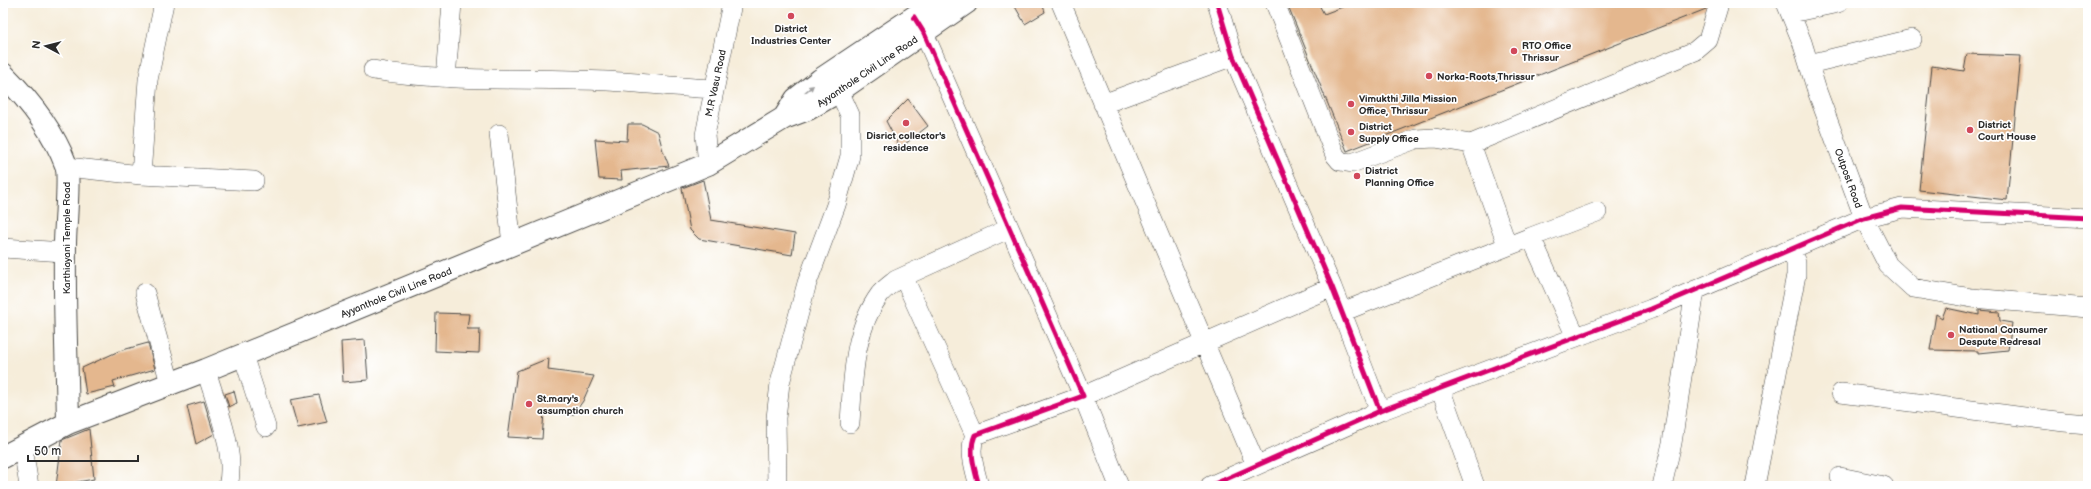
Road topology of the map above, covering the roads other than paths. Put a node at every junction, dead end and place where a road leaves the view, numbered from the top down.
1 (164, 3) edge
2 (452, 3) edge
3 (732, 3) edge
4 (966, 3) edge
5 (1061, 3) edge
6 (1217, 3) edge
7 (1275, 3) edge
8 (1717, 3) edge
9 (1838, 3) edge
10 (1788, 8) edge
11 (925, 13) edge
12 (1912, 39) dead end
13 (1233, 56) junction
14 (1809, 64) junction
15 (373, 70) dead end
16 (3, 74) edge
17 (446, 78) junction
18 (714, 89) junction
19 (839, 91) junction
20 (1103, 104) junction
21 (784, 118) junction
22 (499, 134) dead end
23 (1471, 144) junction
24 (708, 164) junction
25 (67, 167) junction
26 (141, 174) junction
27 (254, 181) dead end
28 (1597, 212) dead end
29 (1864, 218) junction
30 (2088, 218) edge
31 (1008, 228) junction
32 (1530, 237) junction
33 (512, 244) junction
34 (1507, 245) junction
35 (3, 248) edge
36 (1790, 249) junction
37 (64, 252) junction
38 (904, 278) junction
39 (1332, 287) junction
40 (1695, 290) junction
41 (145, 293) dead end
42 (2088, 308) edge
43 (1342, 312) junction
44 (1576, 337) junction
45 (1204, 342) junction
46 (243, 355) junction
47 (206, 370) junction
48 (170, 384) junction
49 (1440, 388) junction
50 (1841, 393) dead end
51 (1083, 396) junction
52 (1380, 411) junction
53 (68, 423) junction
54 (850, 423) dead end
55 (2088, 424) edge
56 (266, 427) dead end
57 (975, 435) junction
58 (23, 448) junction
59 (3, 457) edge
60 (1256, 465) junction
61 (1840, 477) dead end
62 (29, 486) edge
63 (228, 486) edge
64 (777, 486) edge
65 (979, 486) edge
66 (1119, 486) edge
67 (1210, 486) edge
68 (1475, 486) edge
69 (1662, 486) edge
70 (1755, 486) edge
71 (1884, 486) edge

1 - 26 street
2 - 17 street
3 - 18 street, M.R Vasu Road
4 - 11 main road, Ayyanthole Civil Line Road
5 - 20 street
6 - 13 street
7 - 23 street
8 - 23 street
9 - 10 street
10 - 14 street, Outpost Road
11 - 19 main road, Ayyanthole Civil Line Road
21 -> 11 main road, Ayyanthole Civil Line Road
11 - 31 street
12 - 14 street
13 - 20 street
13 - 39 street
14 - 29 street, Outpost Road
15 - 17 street
16 - 25 main road, Karthiayani Temple Road
17 - 18 street
18 - 24 street, M.R Vasu Road
19 - 21 main road, Ayyanthole Civil Line Road
19 - 64 street
20 - 45 street
21 - 24 main road, Ayyanthole Civil Line Road
22 - 33 street
23 - 34 street
24 - 33 main road, Ayyanthole Civil Line Road
25 - 26 street
25 - 37 main road, Karthiayani Temple Road
26 - 27 street
28 - 32 street
29 - 30 street
29 - 36 street
29 - 42 street, Outpost Road
31 - 38 street
31 - 51 street
32 - 34 street
32 - 44 street
33 - 46 main road, Ayyanthole Civil Line Road
34 - 43 street
35 - 37 street
36 - 40 street
36 - 70 street
37 - 53 main road, Karthiayani Temple Road
38 - 54 street
38 - 57 street
39 - 43 street
39 - 45 street
40 - 44 street
40 - 69 street
41 - 48 street
43 - 52 street
44 - 49 street
45 - 51 street
45 - 60 street
46 - 47 main road, Ayyanthole Civil Line Road
46 - 56 street
47 - 48 main road, Ayyanthole Civil Line Road
47 - 63 street
48 - 53 main road, Ayyanthole Civil Line Road
49 - 52 street
49 - 68 street
50 - 55 street
51 - 57 street
51 - 66 street
52 - 60 street
53 - 58 main road, Ayyanthole Civil Line Road
57 - 65 street
58 - 59 main road, Ayyanthole Civil Line Road
58 - 62 street
60 - 67 street
61 - 71 street

